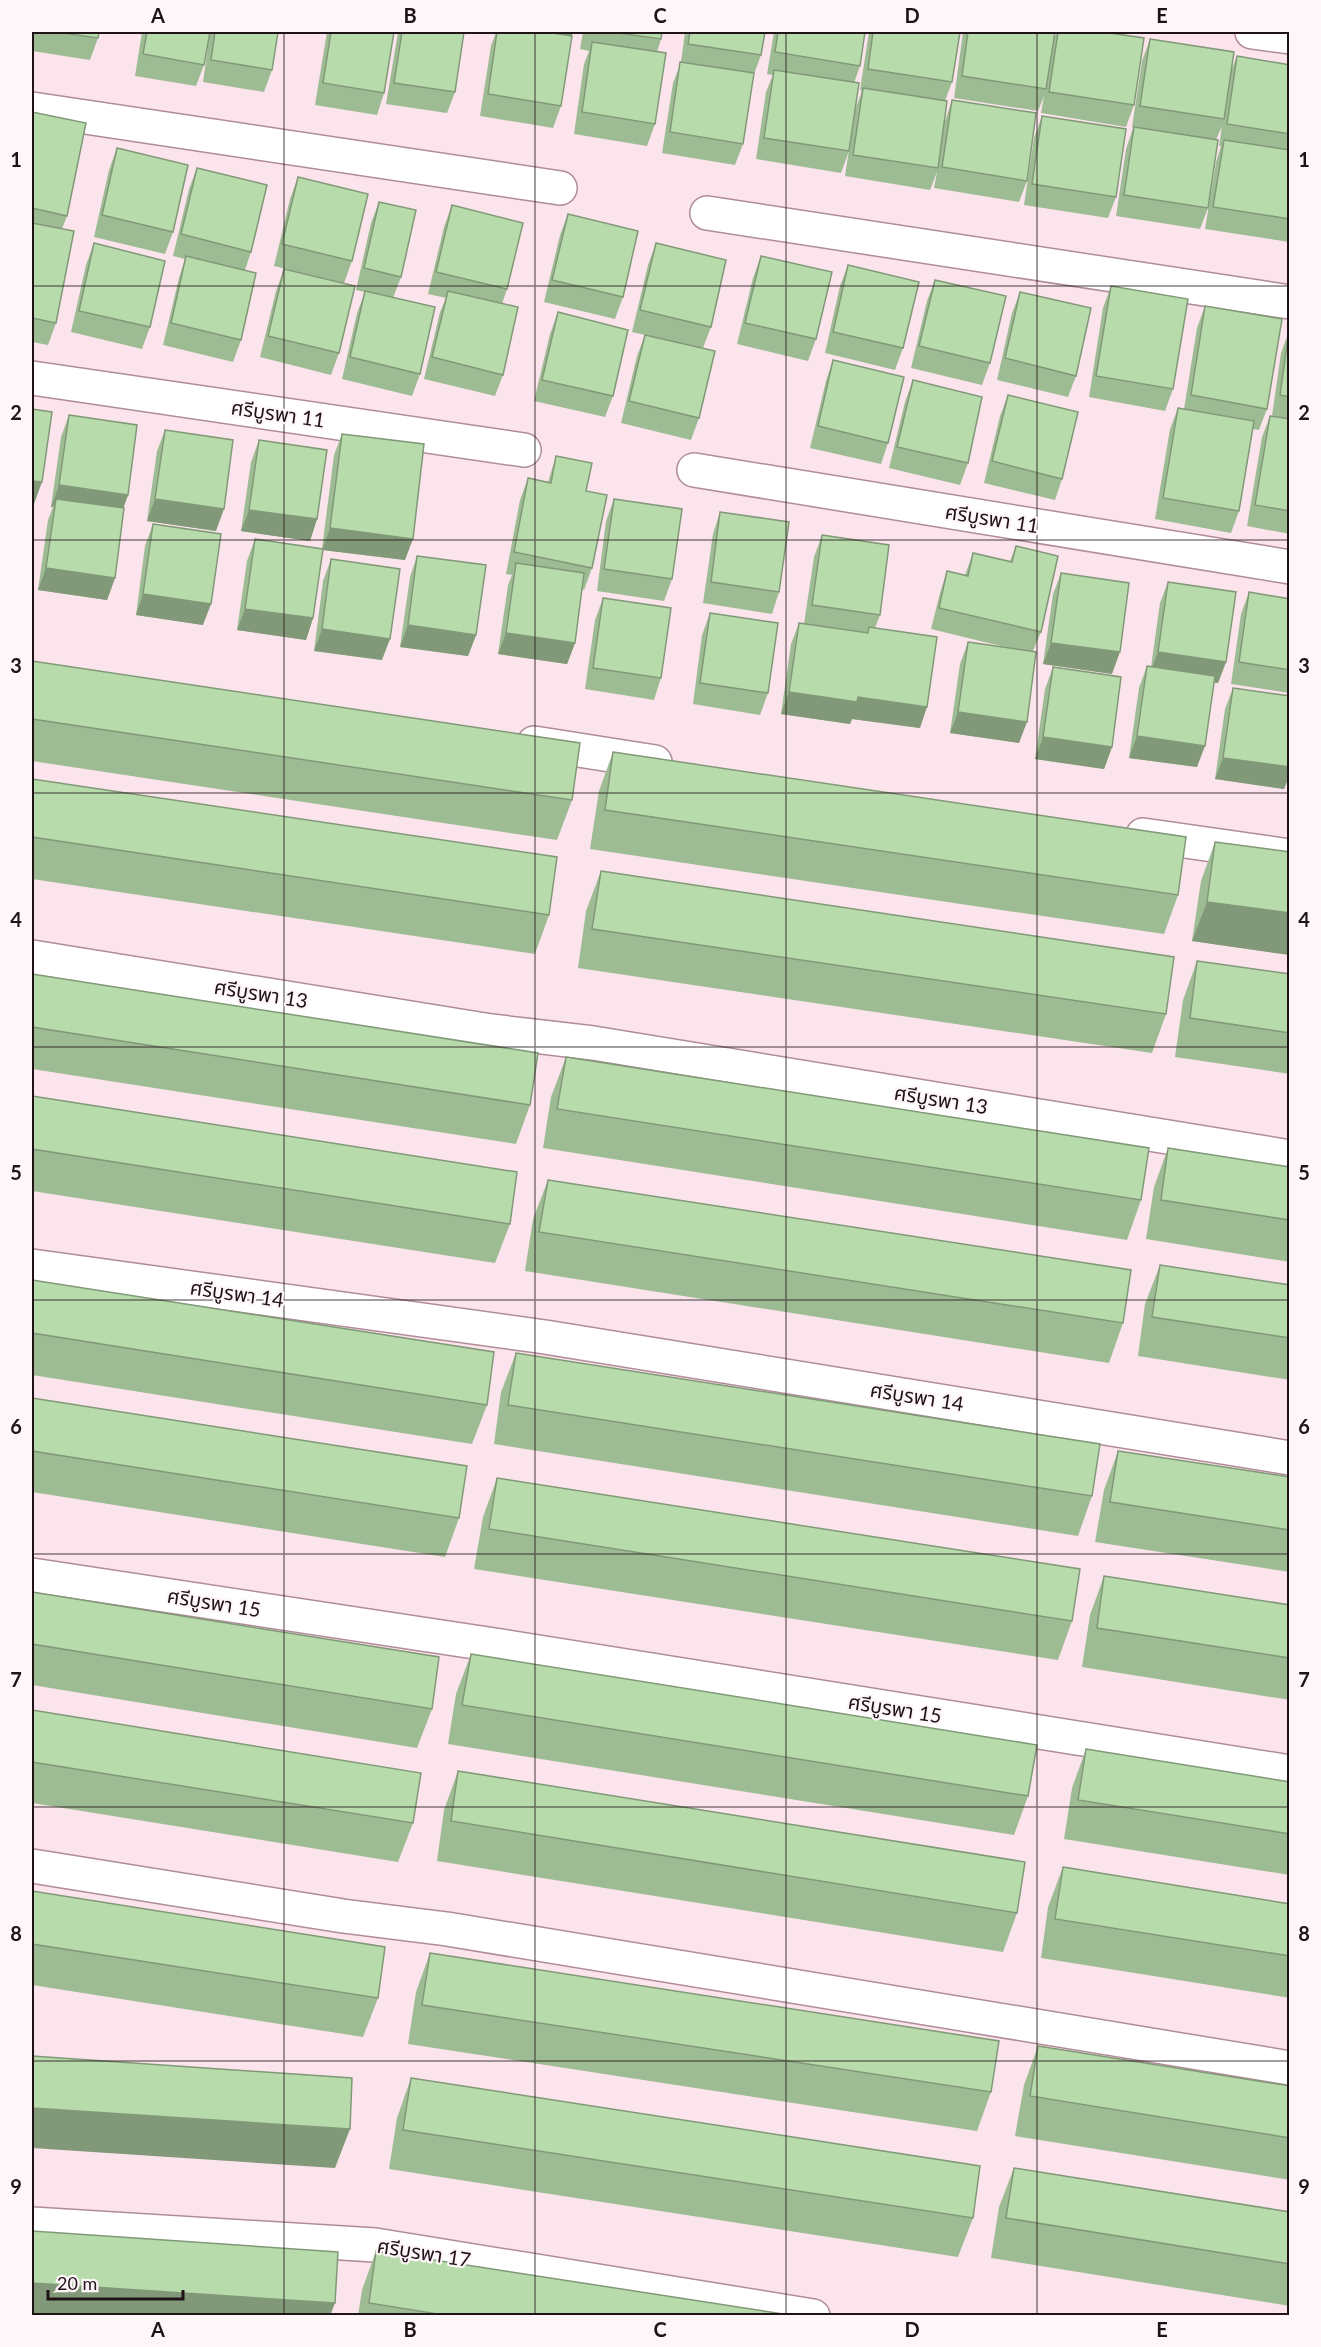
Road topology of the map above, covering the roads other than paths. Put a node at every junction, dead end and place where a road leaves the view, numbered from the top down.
1 (1252, 32) edge
2 (1290, 37) edge
3 (32, 110) edge
4 (560, 188) dead end
5 (707, 213) dead end
6 (1290, 302) edge
7 (32, 378) edge
8 (524, 450) dead end
9 (694, 470) dead end
10 (1290, 567) edge
11 (507, 739) edge
12 (689, 767) edge
13 (1113, 830) edge
14 (1290, 856) edge
15 (32, 957) edge
16 (1290, 1157) edge
17 (32, 1266) edge
18 (1290, 1458) edge
19 (32, 1575) edge
20 (1290, 1772) edge
21 (32, 1866) edge
22 (1290, 2068) edge
23 (32, 2224) edge
24 (813, 2316) edge

1 - 2 street
3 - 4 street
5 - 6 street
7 - 8 street, ศรีบูรพา 11
9 - 10 street, ศรีบูรพา 11
11 - 12 street
13 - 14 street
15 - 16 street, ศรีบูรพา 13
17 - 18 street, ศรีบูรพา 14
19 - 20 street, ศรีบูรพา 15
21 - 22 street
23 - 24 street, ศรีบูรพา 17

